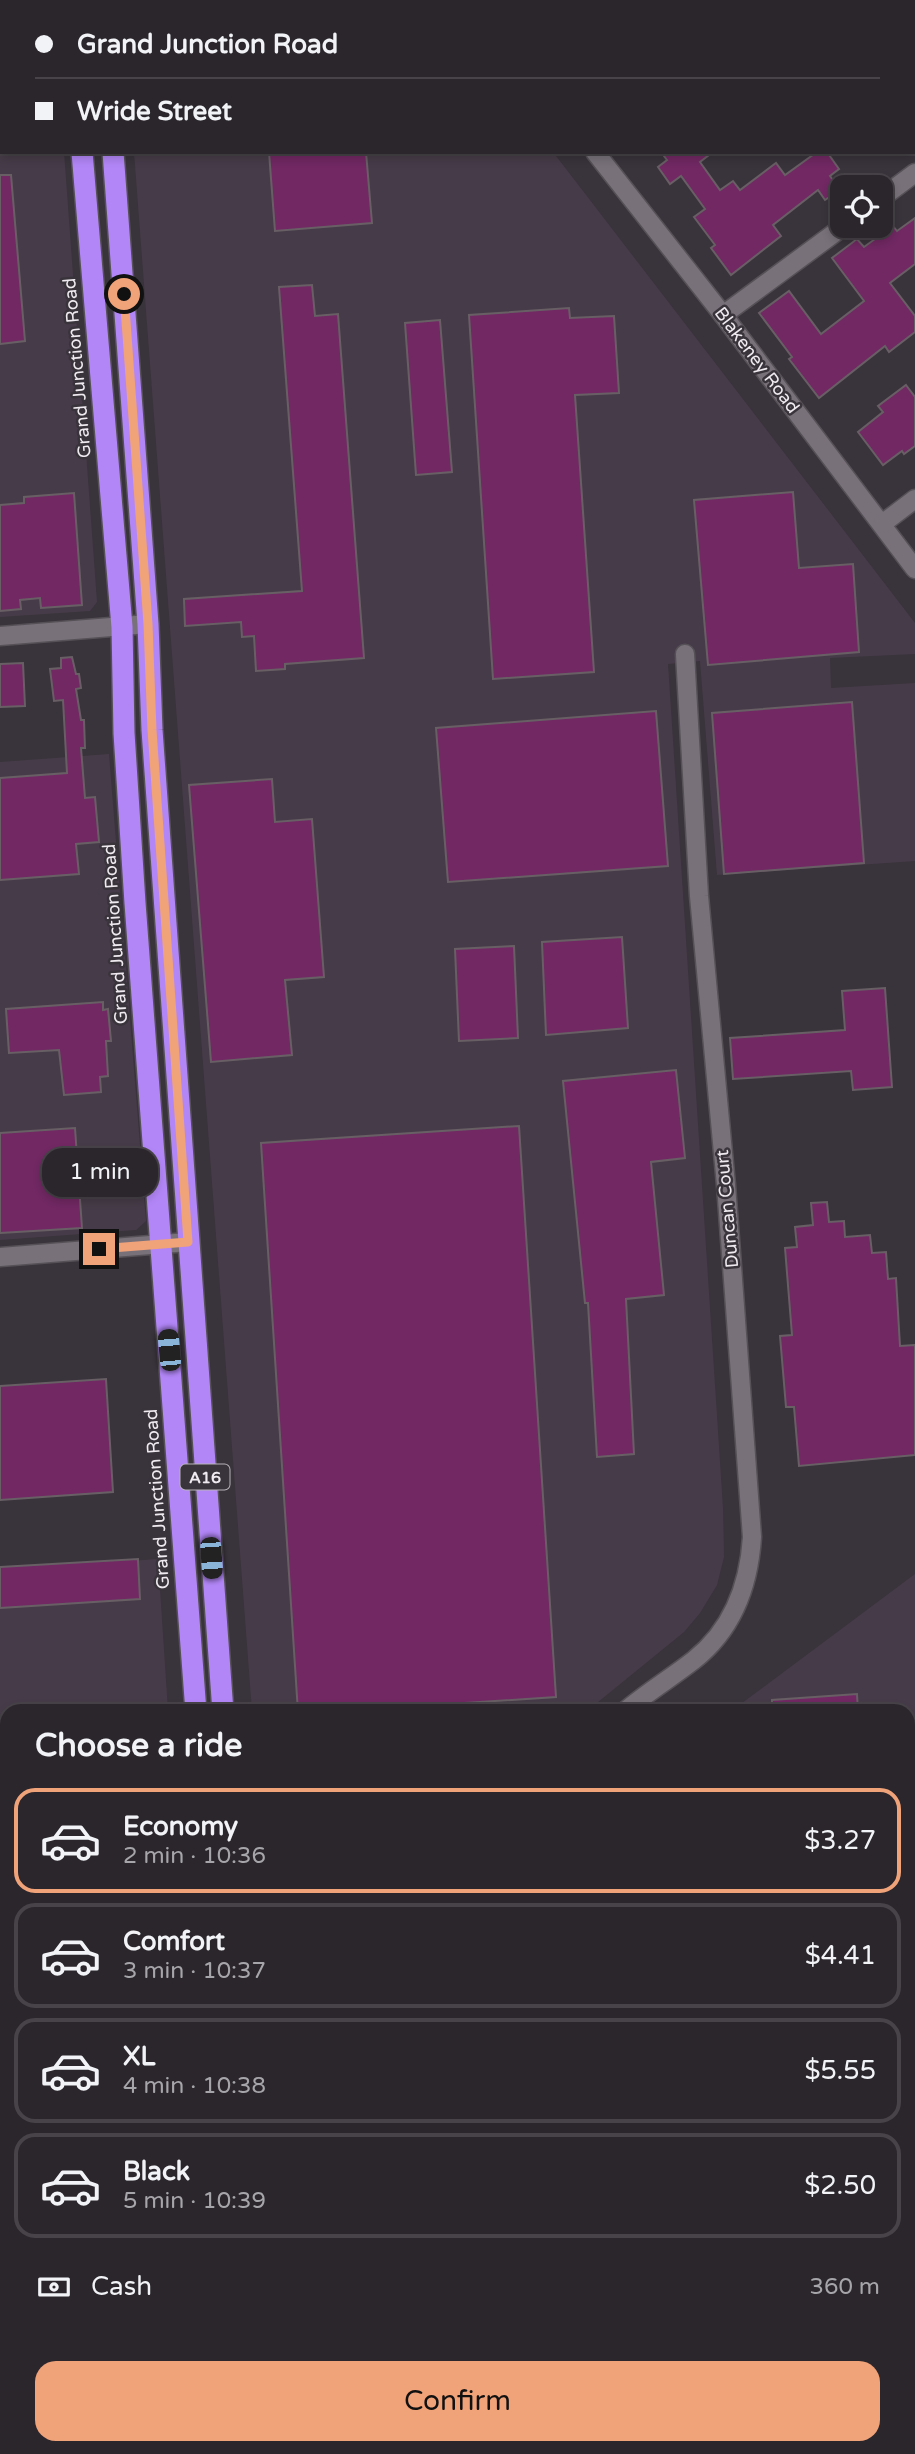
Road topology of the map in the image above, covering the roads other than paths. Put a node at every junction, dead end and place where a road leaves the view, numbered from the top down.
1 (82, 154) edge
2 (113, 154) edge
3 (597, 154) edge
4 (915, 173) edge
5 (115, 184) junction
6 (85, 187) junction
7 (893, 189) edge
8 (830, 236) edge
9 (723, 315) junction
10 (915, 499) edge
11 (882, 524) junction
12 (915, 569) edge
13 (148, 624) junction
14 (122, 627) junction
15 (0, 636) edge
16 (685, 654) dead end
17 (188, 1242) junction
18 (160, 1244) junction
19 (0, 1257) edge
20 (195, 1704) edge
21 (222, 1704) edge
22 (633, 1704) edge

1 - 6 highway, Grand Junction Road / A16
2 - 5 highway, A16
3 - 9 street, Blakeney Road
4 - 7 street
5 - 6 highway
5 - 13 highway, A16
6 - 14 highway, Grand Junction Road / A16
8 - 9 street
9 - 11 street, Blakeney Road
10 - 11 street
11 - 12 street, Blakeney Road
13 - 14 street
13 - 17 highway, A16
14 - 15 street
14 - 18 highway, Grand Junction Road / A16
16 - 22 street, Duncan Court
17 - 18 street
17 - 21 highway, A16
18 - 19 street
18 - 20 highway, Grand Junction Road / A16

